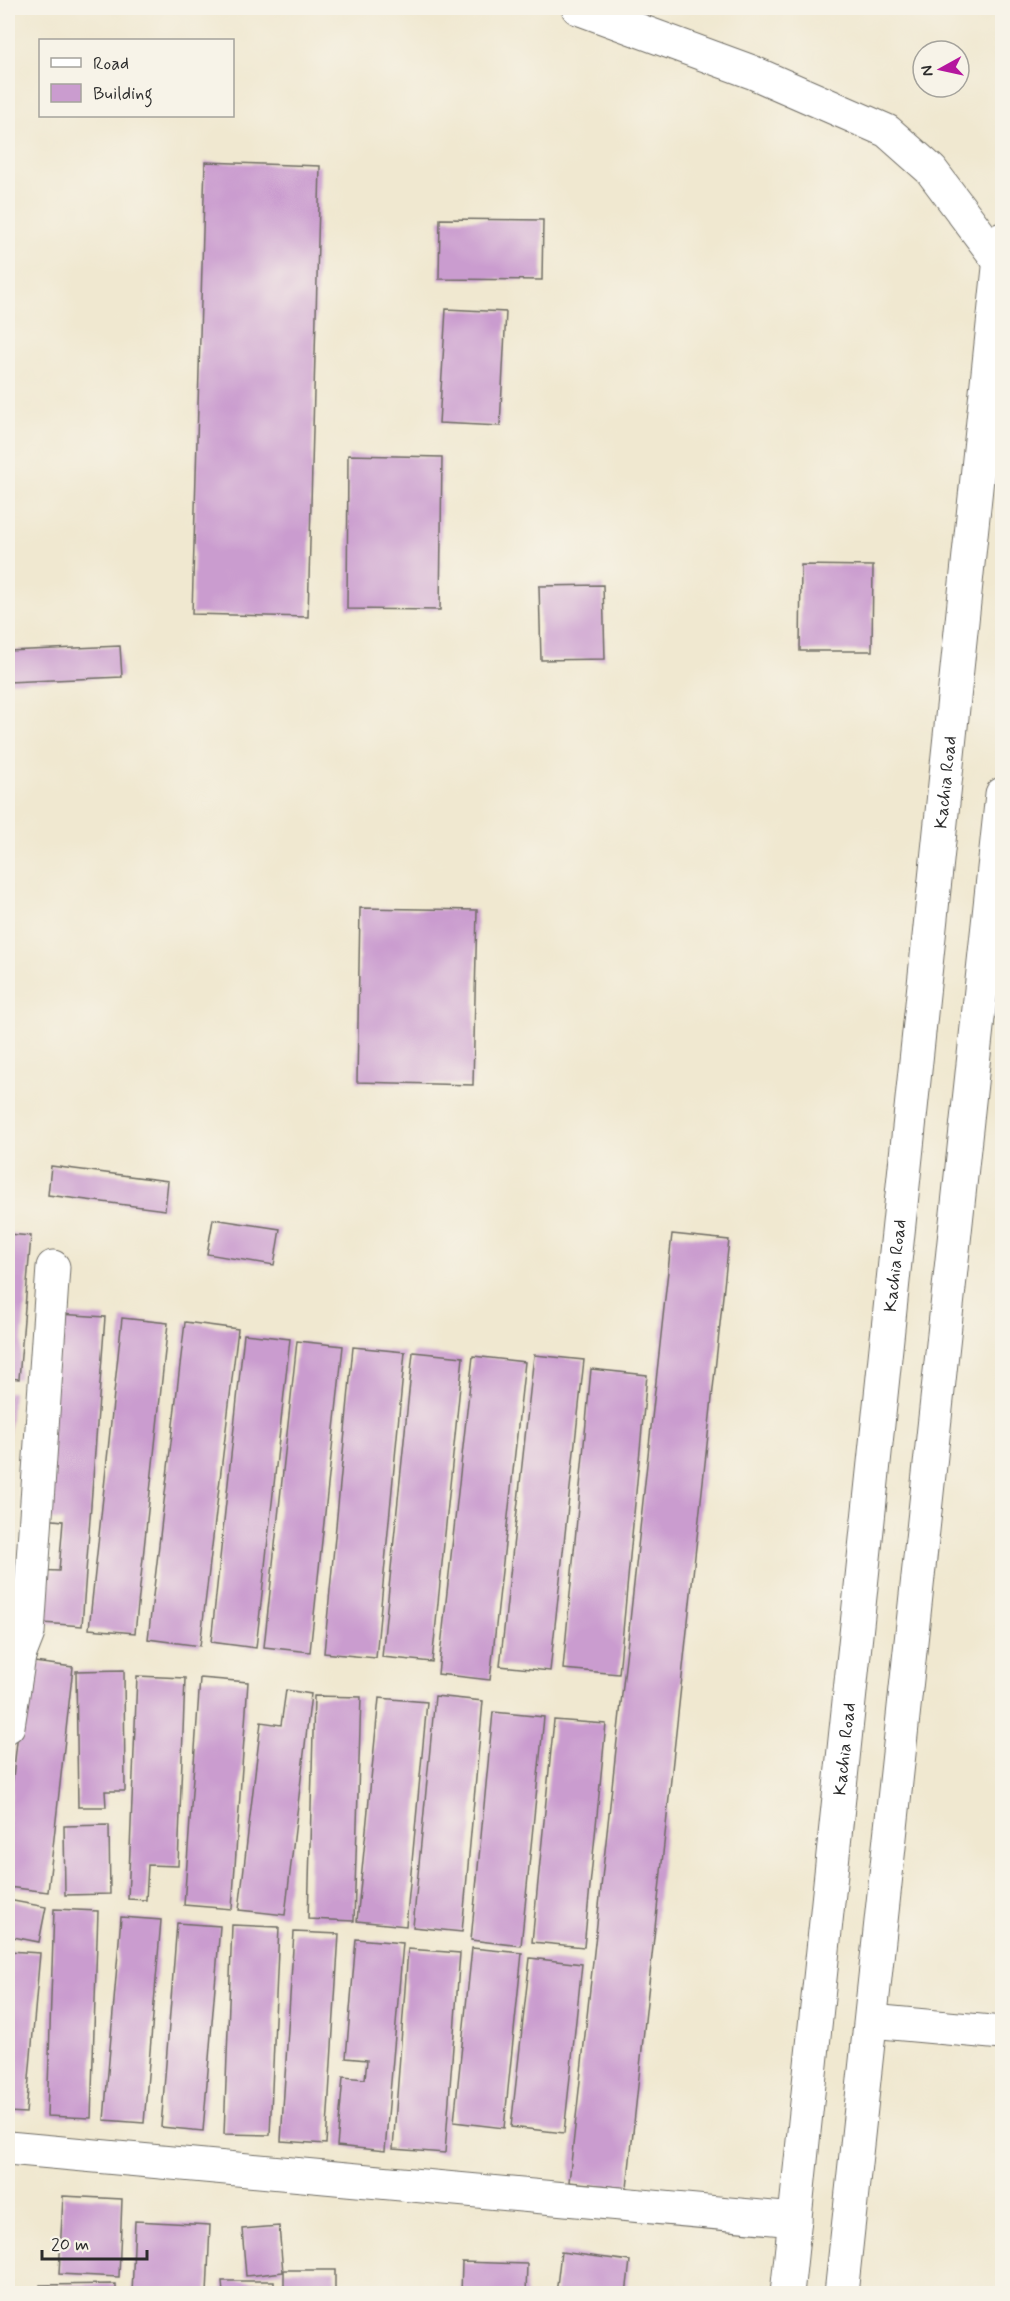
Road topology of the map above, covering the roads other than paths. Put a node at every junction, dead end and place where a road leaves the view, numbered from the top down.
1 (578, 8) edge
2 (1001, 250) edge
3 (1002, 794) edge
4 (53, 1267) dead end
5 (8, 1726) edge
6 (871, 2021) junction
7 (1002, 2032) edge
8 (8, 2148) edge
9 (795, 2220) junction
10 (787, 2294) edge
11 (841, 2294) edge

1 - 2 main road
2 - 9 main road, Kachia Road
3 - 6 main road
4 - 5 main road
6 - 7 main road
6 - 11 main road
8 - 9 main road
9 - 10 main road, Kachia Road

